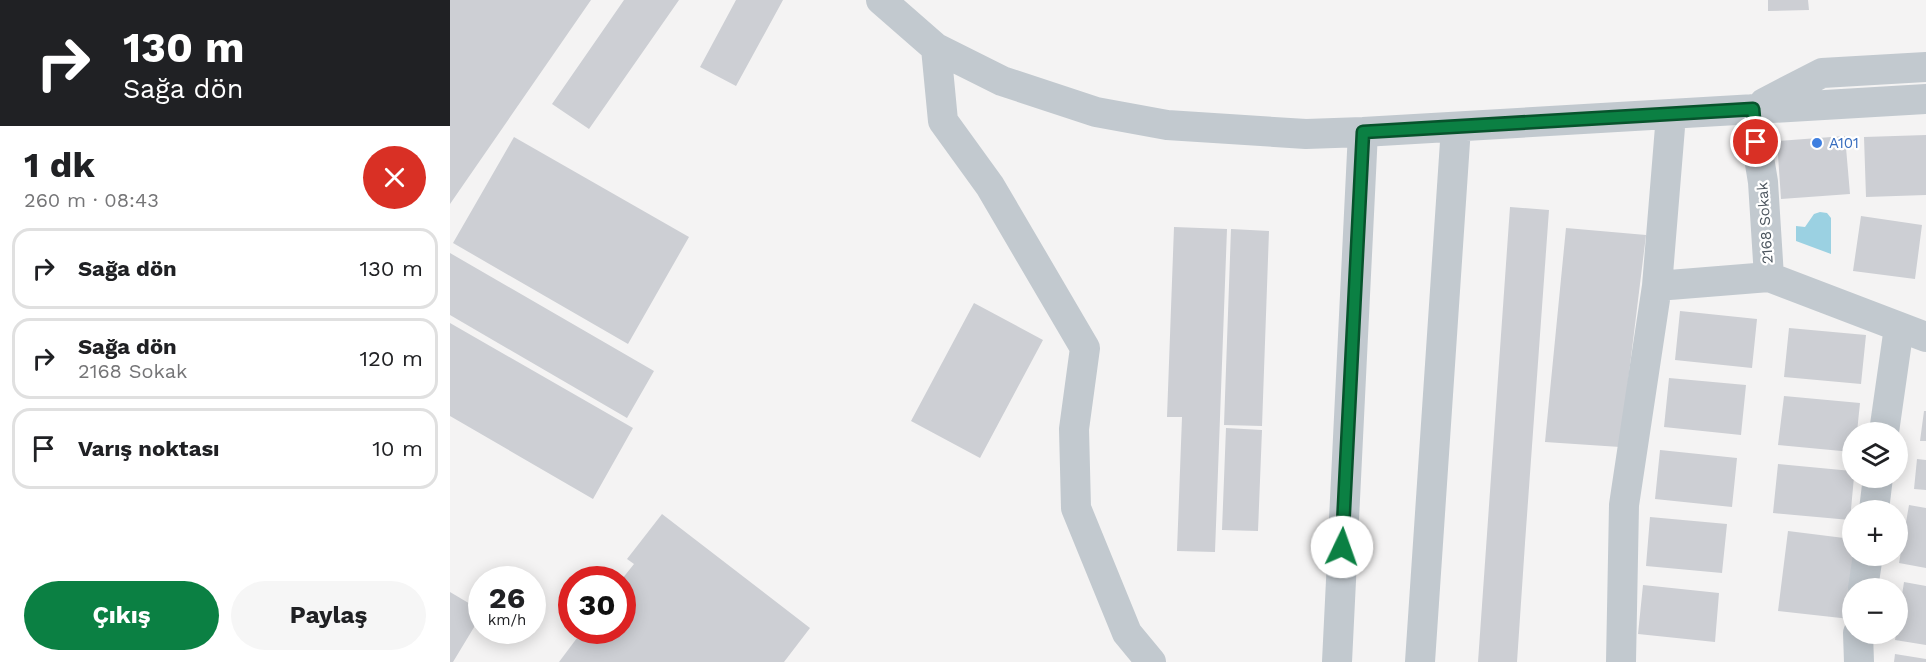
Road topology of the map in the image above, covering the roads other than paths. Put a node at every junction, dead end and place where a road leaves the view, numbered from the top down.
1 (881, 0) edge
2 (936, 48) junction
3 (1926, 67) edge
4 (1926, 99) edge
5 (1753, 109) junction
6 (1671, 115) junction
7 (1456, 127) junction
8 (1363, 132) junction
9 (1769, 277) junction
10 (1657, 286) junction
11 (1912, 332) edge
12 (1887, 422) edge
13 (1858, 644) edge
14 (1152, 662) edge
15 (1336, 662) edge
16 (1420, 662) edge
17 (1621, 662) edge
18 (1859, 662) edge

1 - 2 street
2 - 8 street
2 - 14 street
3 - 5 street
4 - 5 street
5 - 6 street
5 - 9 street, 2168 Sokak
6 - 7 street
6 - 10 street
7 - 8 street
7 - 16 street
8 - 15 street
9 - 10 street
9 - 11 street, 2168 Sokak
10 - 17 street
11 - 12 street
13 - 18 street

